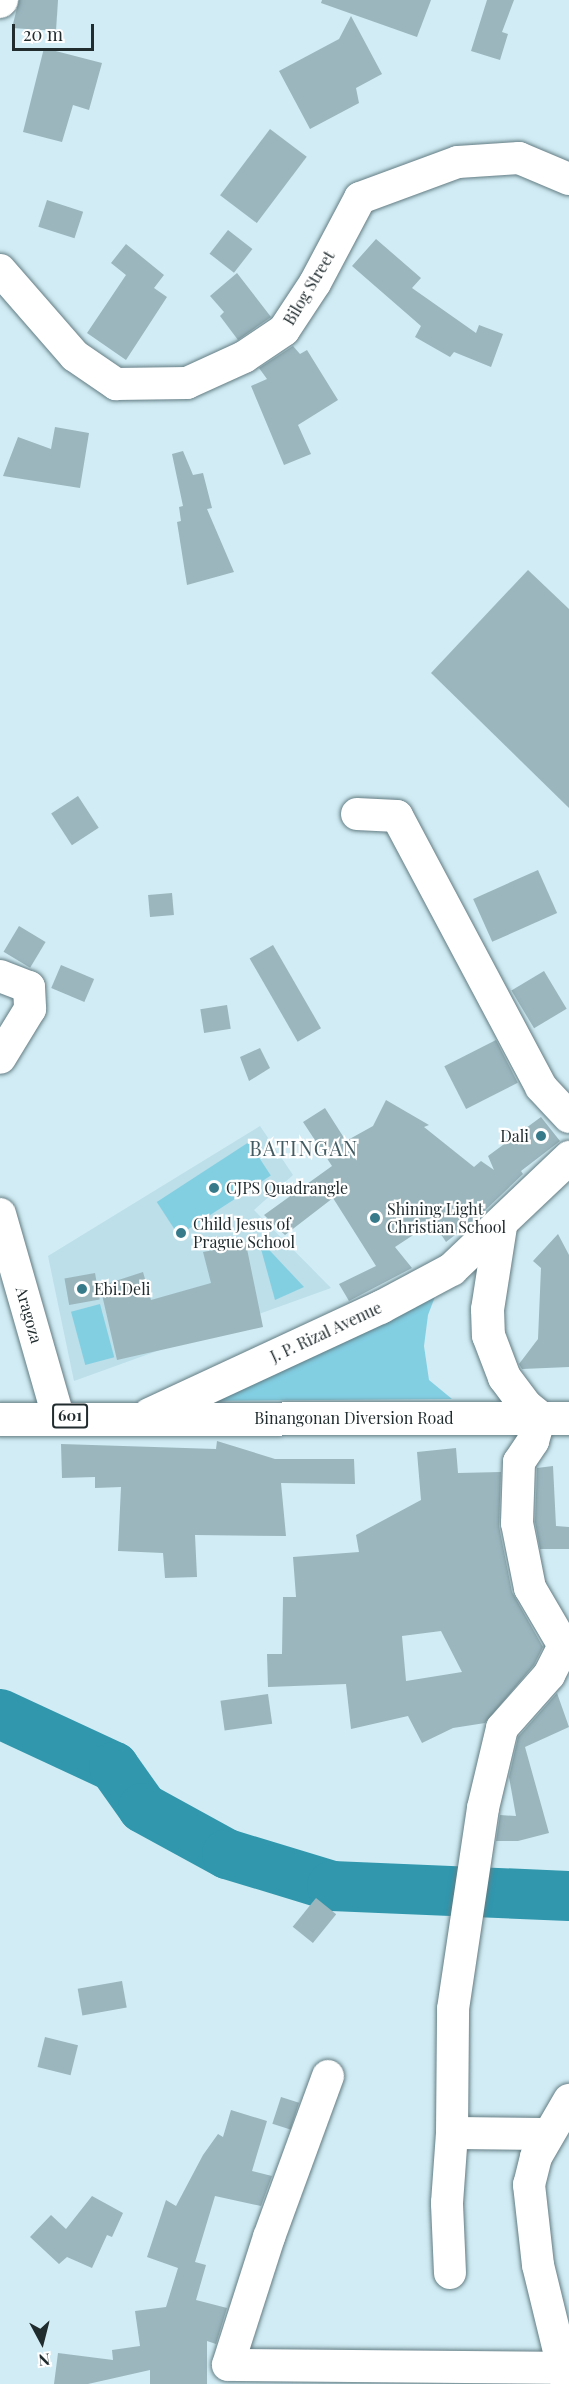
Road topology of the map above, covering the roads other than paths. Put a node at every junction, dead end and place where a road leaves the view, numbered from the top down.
1 (569, 179) edge
2 (0, 270) edge
3 (357, 814) dead end
4 (0, 976) edge
5 (0, 1058) edge
6 (569, 1117) edge
7 (569, 1157) edge
8 (0, 1214) edge
9 (500, 1226) junction
10 (57, 1416) junction
11 (554, 1418) edge
12 (0, 1419) edge
13 (139, 1419) junction
14 (328, 2076) dead end
15 (569, 2100) edge
16 (452, 2133) junction
17 (548, 2133) junction
18 (450, 2273) dead end
19 (564, 2376) edge

1 - 2 street, Bilog Street
3 - 6 street
4 - 5 street
7 - 9 main road, J. P. Rizal Avenue / 601
8 - 10 street, Aragoza
9 - 11 main road
9 - 13 main road, J. P. Rizal Avenue / 601
10 - 12 main road, 601
10 - 13 main road, 601
11 - 13 main road, Binangonan Diversion Road
11 - 16 street
14 - 19 street
15 - 17 street
16 - 17 street
16 - 18 street
17 - 19 street

